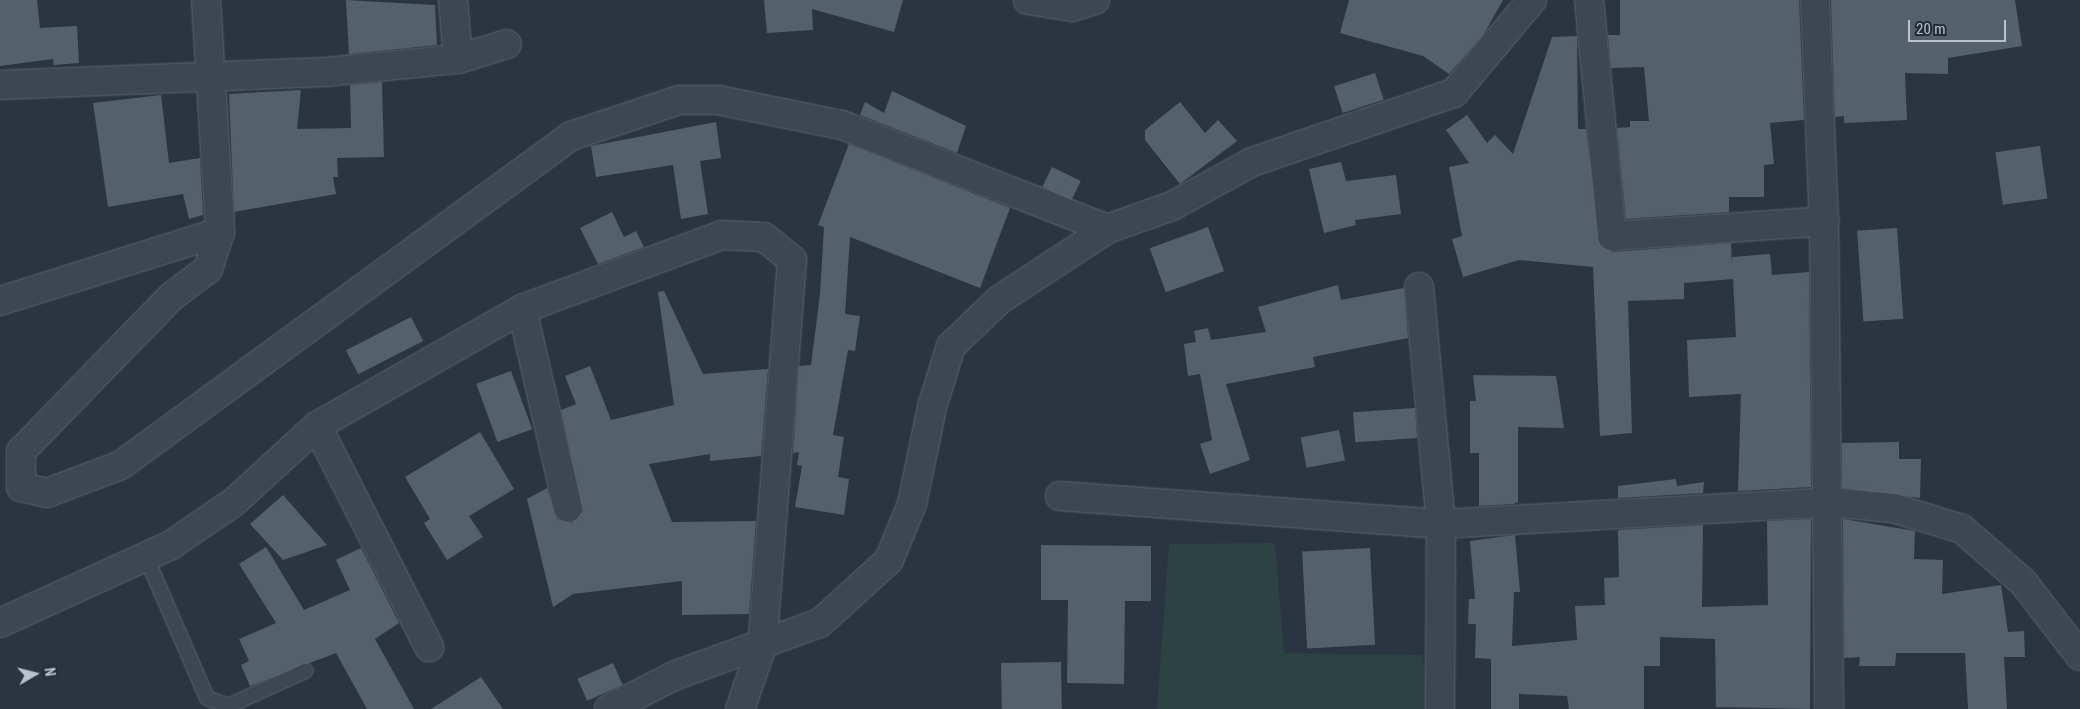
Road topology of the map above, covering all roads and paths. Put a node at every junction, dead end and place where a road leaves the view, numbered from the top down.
1 (206, 0) edge
2 (454, 0) edge
3 (1028, 0) edge
4 (1094, 0) edge
5 (1532, 0) edge
6 (1589, 0) edge
7 (1815, 0) edge
8 (507, 44) dead end
9 (458, 59) junction
10 (212, 80) junction
11 (0, 85) edge
12 (1824, 220) junction
13 (1107, 230) junction
14 (220, 232) junction
15 (1419, 287) dead end
16 (0, 301) edge
17 (522, 310) junction
18 (317, 426) junction
19 (11, 491) edge
20 (1060, 496) dead end
21 (1829, 502) junction
22 (568, 508) dead end
23 (1441, 524) junction
24 (146, 557) junction
25 (0, 623) edge
26 (762, 646) junction
27 (429, 647) dead end
28 (2080, 656) edge
29 (305, 670) dead end
30 (609, 709) edge
31 (740, 709) edge
32 (1440, 709) edge
33 (1828, 709) edge

1 - 10 street
2 - 9 street
3 - 4 street
5 - 13 street
6 - 12 street
7 - 12 street
8 - 9 street
9 - 10 street
10 - 11 street
10 - 14 street
12 - 21 street
13 - 19 street
13 - 26 street
14 - 16 street
14 - 19 street
15 - 23 street
17 - 18 street
17 - 22 street
17 - 26 street
18 - 24 street
18 - 27 street
20 - 23 street
21 - 23 street
21 - 28 street
21 - 33 street
23 - 32 street
24 - 25 street
24 - 29 lane
26 - 30 street
26 - 31 street

